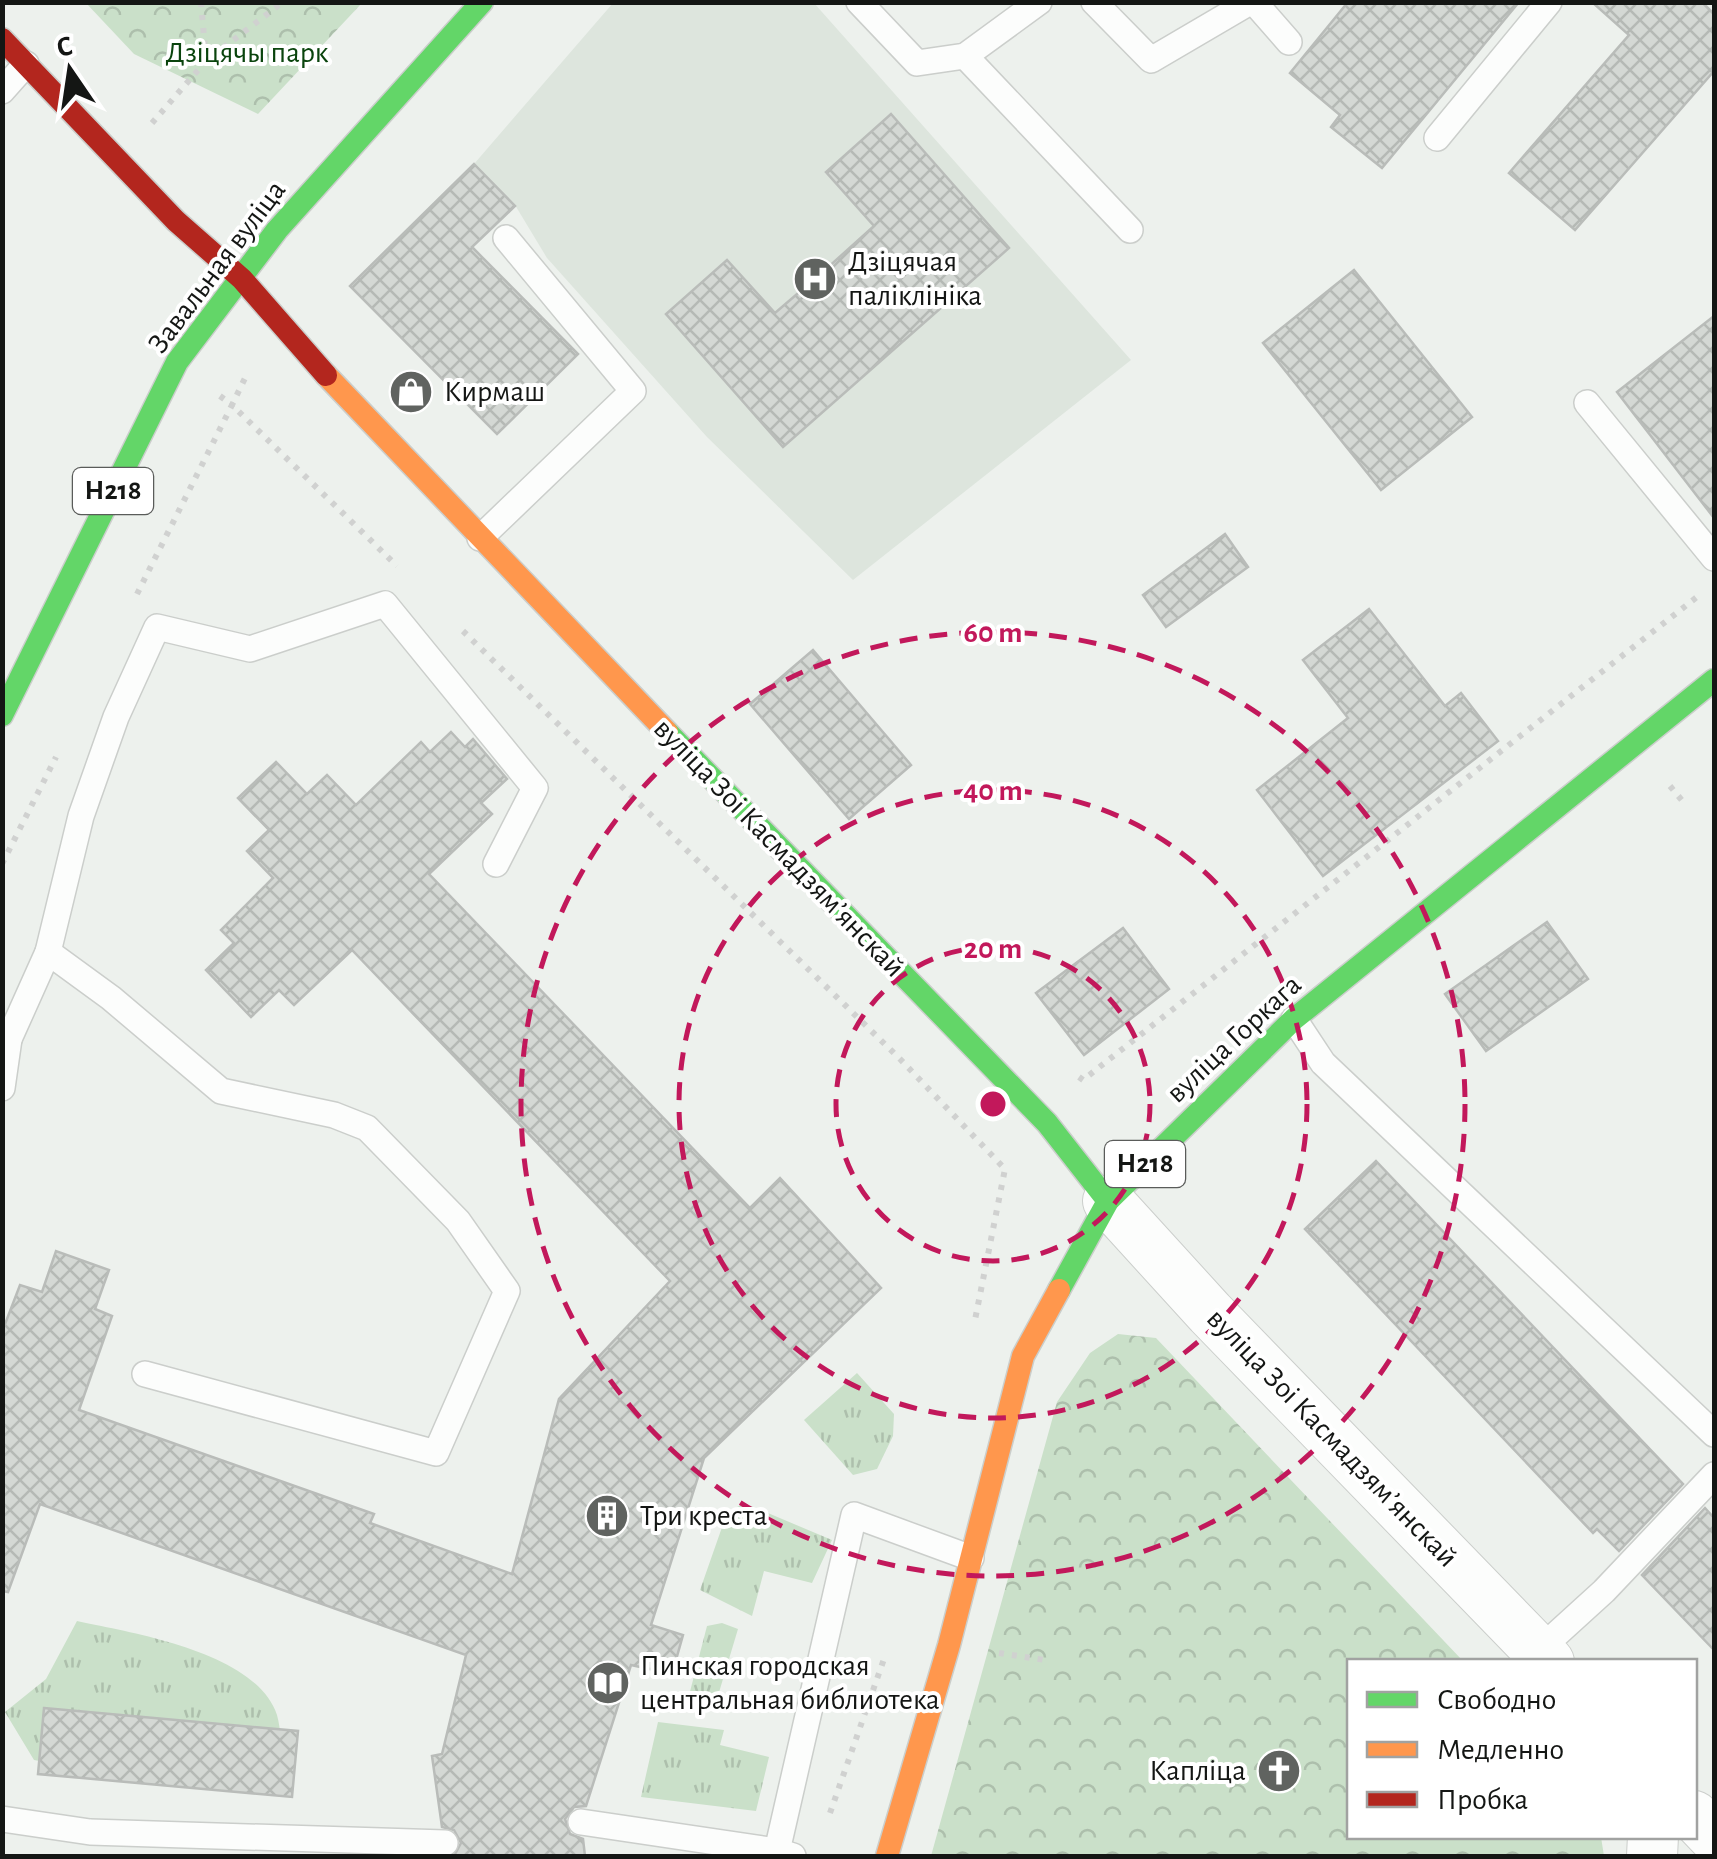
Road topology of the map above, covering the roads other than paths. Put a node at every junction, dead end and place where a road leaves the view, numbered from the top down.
1 (482, 2) edge
2 (859, 2) edge
3 (1039, 2) edge
4 (1094, 2) edge
5 (1252, 2) edge
6 (1550, 2) edge
7 (2, 39) edge
8 (1290, 42) dead end
9 (966, 56) junction
10 (26, 64) junction
11 (2, 90) edge
12 (1436, 138) dead end
13 (1130, 230) dead end
14 (506, 238) dead end
15 (242, 279) junction
16 (1587, 403) dead end
17 (480, 538) junction
18 (1714, 558) edge
19 (1714, 680) edge
20 (2, 715) edge
21 (496, 864) dead end
22 (48, 952) junction
23 (1294, 1019) junction
24 (6, 1038) edge
25 (2, 1088) edge
26 (1108, 1200) junction
27 (145, 1374) dead end
28 (1714, 1434) edge
29 (1714, 1475) edge
30 (971, 1558) junction
31 (1544, 1656) edge
32 (2, 1819) edge
33 (581, 1822) dead end
34 (444, 1843) dead end
35 (785, 1854) edge
36 (887, 1856) edge

1 - 15 main road, Завальная вуліца / Н218
2 - 9 lane
3 - 9 lane
4 - 5 lane
5 - 8 lane
6 - 12 lane
7 - 10 main road, вуліца Зоі Касмадзямʼянскай
9 - 13 lane
10 - 11 lane
10 - 15 main road, вуліца Зоі Касмадзямʼянскай
14 - 17 lane
15 - 17 main road, вуліца Зоі Касмадзямʼянскай
15 - 20 main road, Завальная вуліца / Н218
16 - 18 lane
17 - 26 main road, вуліца Зоі Касмадзямʼянскай
19 - 23 main road, вуліца Горкага / Н218
21 - 22 lane
22 - 24 lane
22 - 27 lane
23 - 26 main road, вуліца Горкага / Н218
23 - 28 lane
24 - 25 lane
26 - 30 main road, вуліца Горкага / Н218
26 - 31 street, вуліца Зоі Касмадзямʼянскай
29 - 31 lane
30 - 35 lane
30 - 36 main road, вуліца Горкага / Н218
32 - 34 lane
33 - 35 lane

